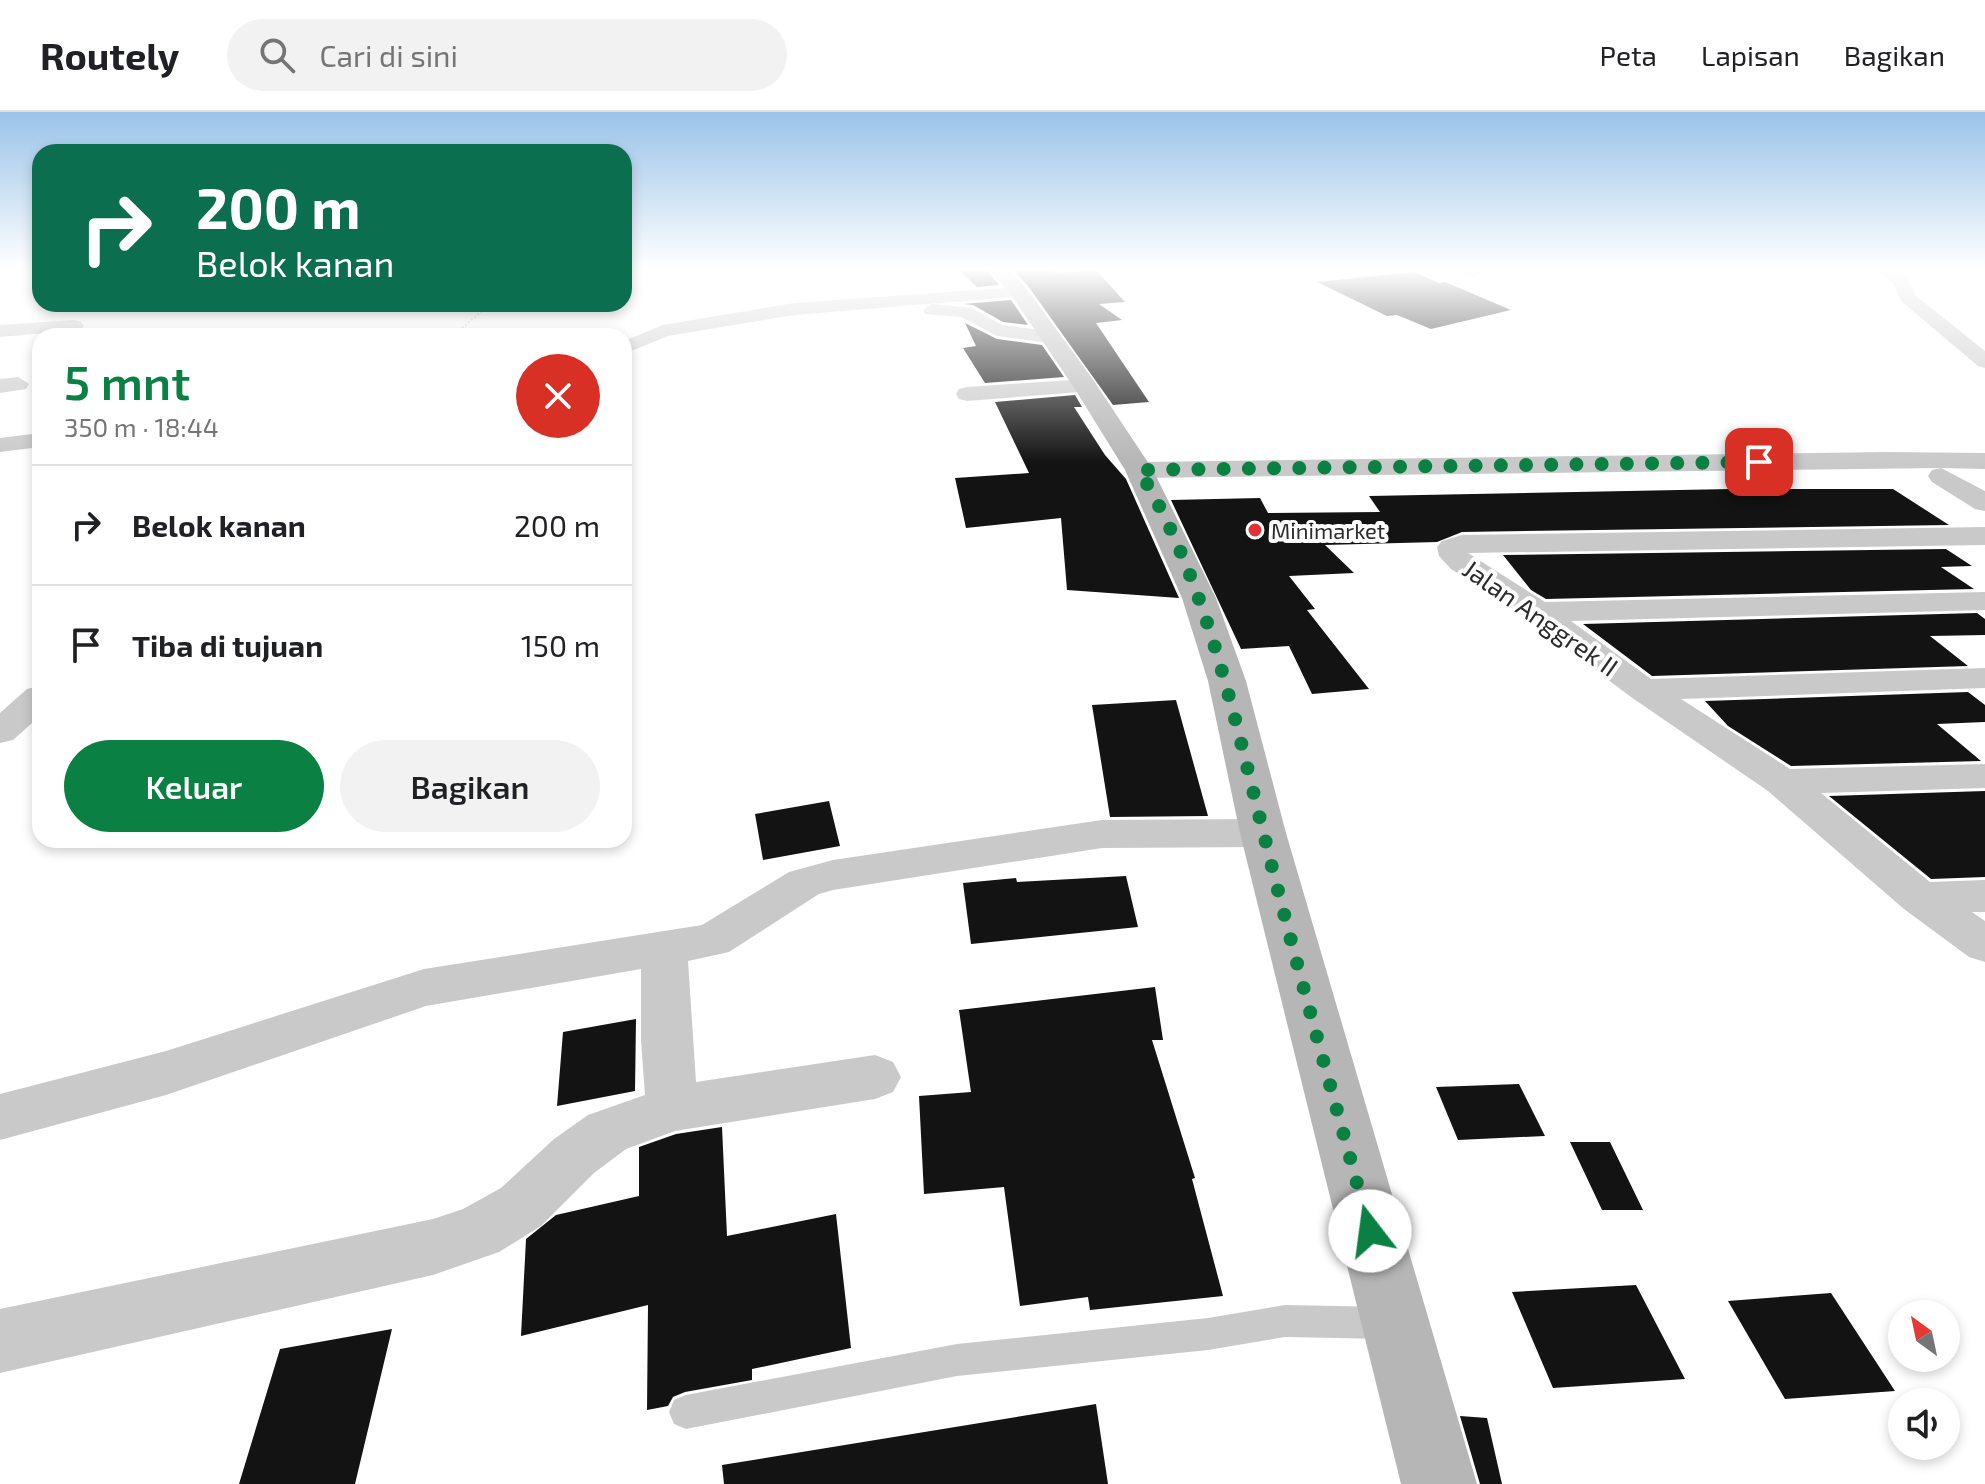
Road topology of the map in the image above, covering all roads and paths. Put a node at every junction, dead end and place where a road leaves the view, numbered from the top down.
1 (654, 334) edge
2 (1027, 334) edge
3 (1047, 334) edge
4 (1951, 334) edge
5 (1049, 337) junction
6 (632, 344) edge
7 (1985, 362) edge
8 (1085, 386) junction
9 (967, 394) dead end
10 (32, 441) edge
11 (0, 445) edge
12 (1985, 461) edge
13 (1941, 476) junction
14 (1985, 476) edge
15 (1144, 478) junction
16 (1985, 503) edge
17 (1985, 536) edge
18 (1985, 601) edge
19 (1538, 612) junction
20 (1985, 678) edge
21 (1643, 690) junction
22 (32, 704) edge
23 (0, 732) edge
24 (1985, 776) edge
25 (1782, 782) junction
26 (1263, 833) junction
27 (1985, 896) edge
28 (1920, 898) junction
29 (1985, 945) edge
30 (664, 947) junction
31 (875, 1077) dead end
32 (673, 1108) junction
33 (0, 1117) edge
34 (1395, 1323) junction
35 (0, 1341) edge
36 (686, 1412) dead end
37 (1439, 1484) edge

1 - 6 street
2 - 5 street
3 - 5 main road
4 - 7 street
5 - 8 main road
8 - 9 street
8 - 15 main road
10 - 11 street
12 - 15 street
13 - 14 street
13 - 15 street
13 - 16 street
15 - 26 main road
17 - 19 street, Jalan Anggrek II
18 - 19 street
19 - 21 street, Jalan Anggrek II
20 - 21 street
21 - 25 street, Jalan Anggrek II
22 - 23 street
24 - 25 street
25 - 28 street, Jalan Anggrek II
26 - 30 street
26 - 34 main road
27 - 28 street
28 - 29 street, Jalan Anggrek II
30 - 32 street
30 - 33 street
31 - 32 street
32 - 35 street
34 - 36 lane
34 - 37 main road

